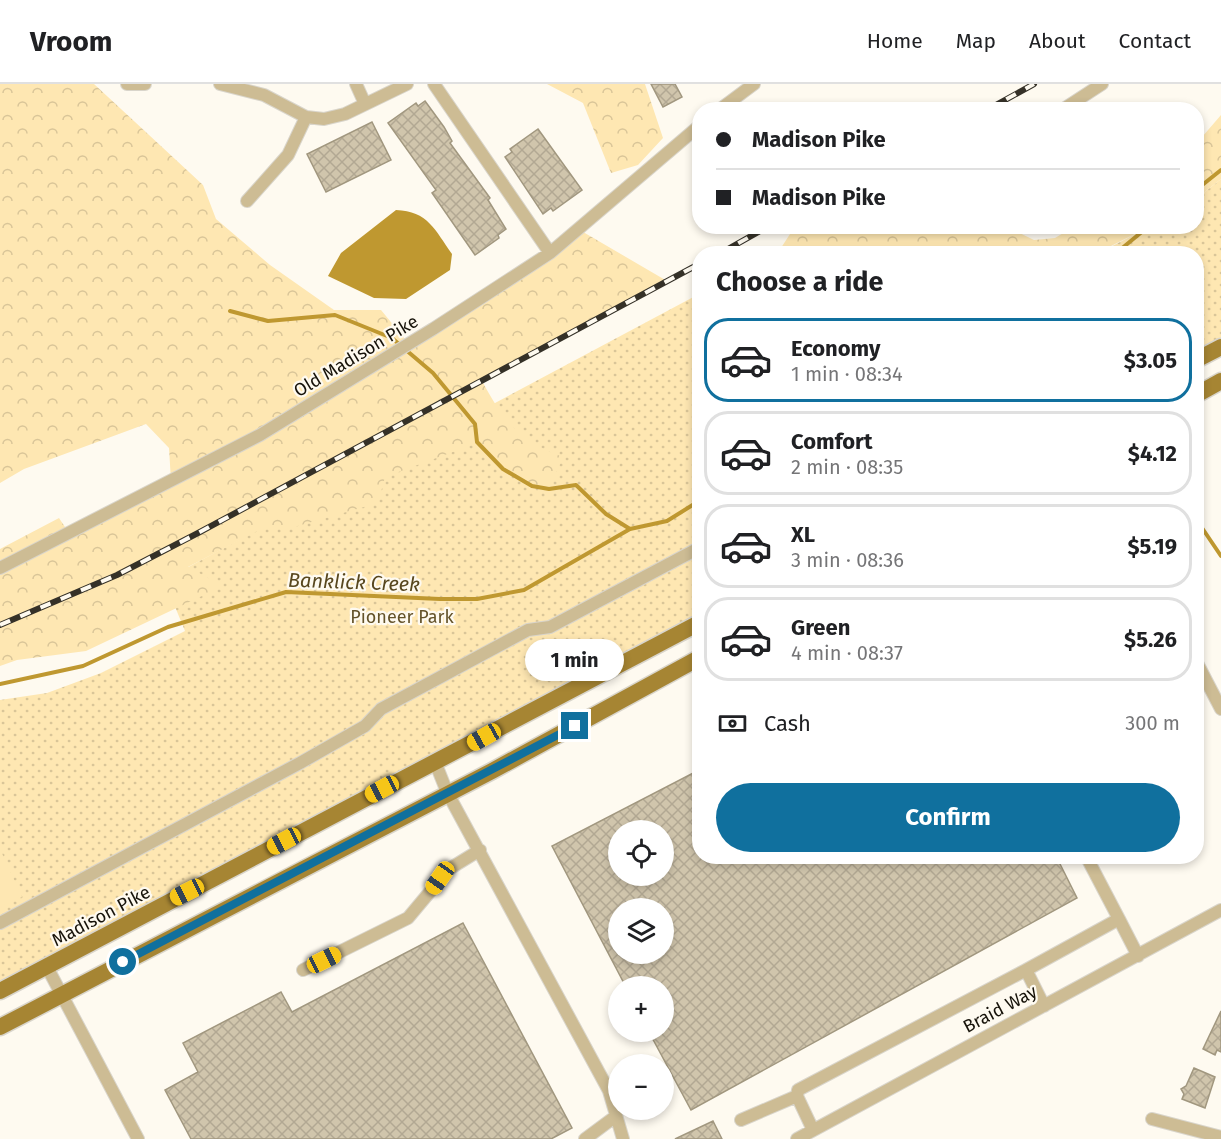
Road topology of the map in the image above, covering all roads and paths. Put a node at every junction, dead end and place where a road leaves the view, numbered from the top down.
1 (127, 84) edge
2 (146, 84) edge
3 (220, 84) edge
4 (356, 84) edge
5 (406, 84) edge
6 (434, 84) edge
7 (754, 84) edge
8 (1102, 84) edge
9 (730, 102) edge
10 (1074, 102) edge
11 (365, 104) junction
12 (306, 117) junction
13 (692, 132) edge
14 (247, 201) dead end
15 (550, 253) junction
16 (1221, 347) edge
17 (1204, 356) edge
18 (1221, 381) edge
19 (1204, 391) edge
20 (692, 552) edge
21 (0, 568) edge
22 (692, 627) edge
23 (692, 662) edge
24 (1204, 676) edge
25 (1221, 709) edge
26 (435, 762) junction
27 (447, 792) junction
28 (480, 850) junction
29 (1090, 864) edge
30 (1221, 910) edge
31 (1119, 919) junction
32 (0, 923) edge
33 (1138, 956) junction
34 (47, 967) junction
35 (303, 970) dead end
36 (1026, 970) junction
37 (0, 991) edge
38 (60, 995) junction
39 (1044, 1006) junction
40 (0, 1027) edge
41 (608, 1089) edge
42 (797, 1096) junction
43 (1152, 1119) dead end
44 (611, 1120) edge
45 (617, 1120) edge
46 (741, 1120) dead end
47 (813, 1130) junction
48 (1221, 1137) edge
49 (138, 1139) edge
50 (585, 1139) edge
51 (623, 1139) edge
52 (797, 1139) edge

1 - 2 street
3 - 12 street
4 - 11 street
5 - 11 street
6 - 15 street
7 - 9 street
8 - 10 street
11 - 12 street
12 - 14 street
13 - 15 street, Old Madison Pike
15 - 21 street, Old Madison Pike
16 - 17 main road
18 - 19 main road
20 - 32 street
22 - 26 main road, Madison Pike
23 - 27 main road
24 - 25 street
26 - 27 street
26 - 34 main road, Madison Pike
27 - 28 street
27 - 38 main road
28 - 35 street
28 - 41 street
29 - 31 street
30 - 33 street, Braid Way
31 - 33 street
31 - 36 street
33 - 39 street, Braid Way
34 - 37 main road, Madison Pike
34 - 38 street
36 - 39 street
36 - 42 street
38 - 40 main road
38 - 49 street
39 - 47 street, Braid Way
42 - 46 street
42 - 47 street
43 - 48 street
44 - 50 street
45 - 51 street
47 - 52 street, Braid Way

